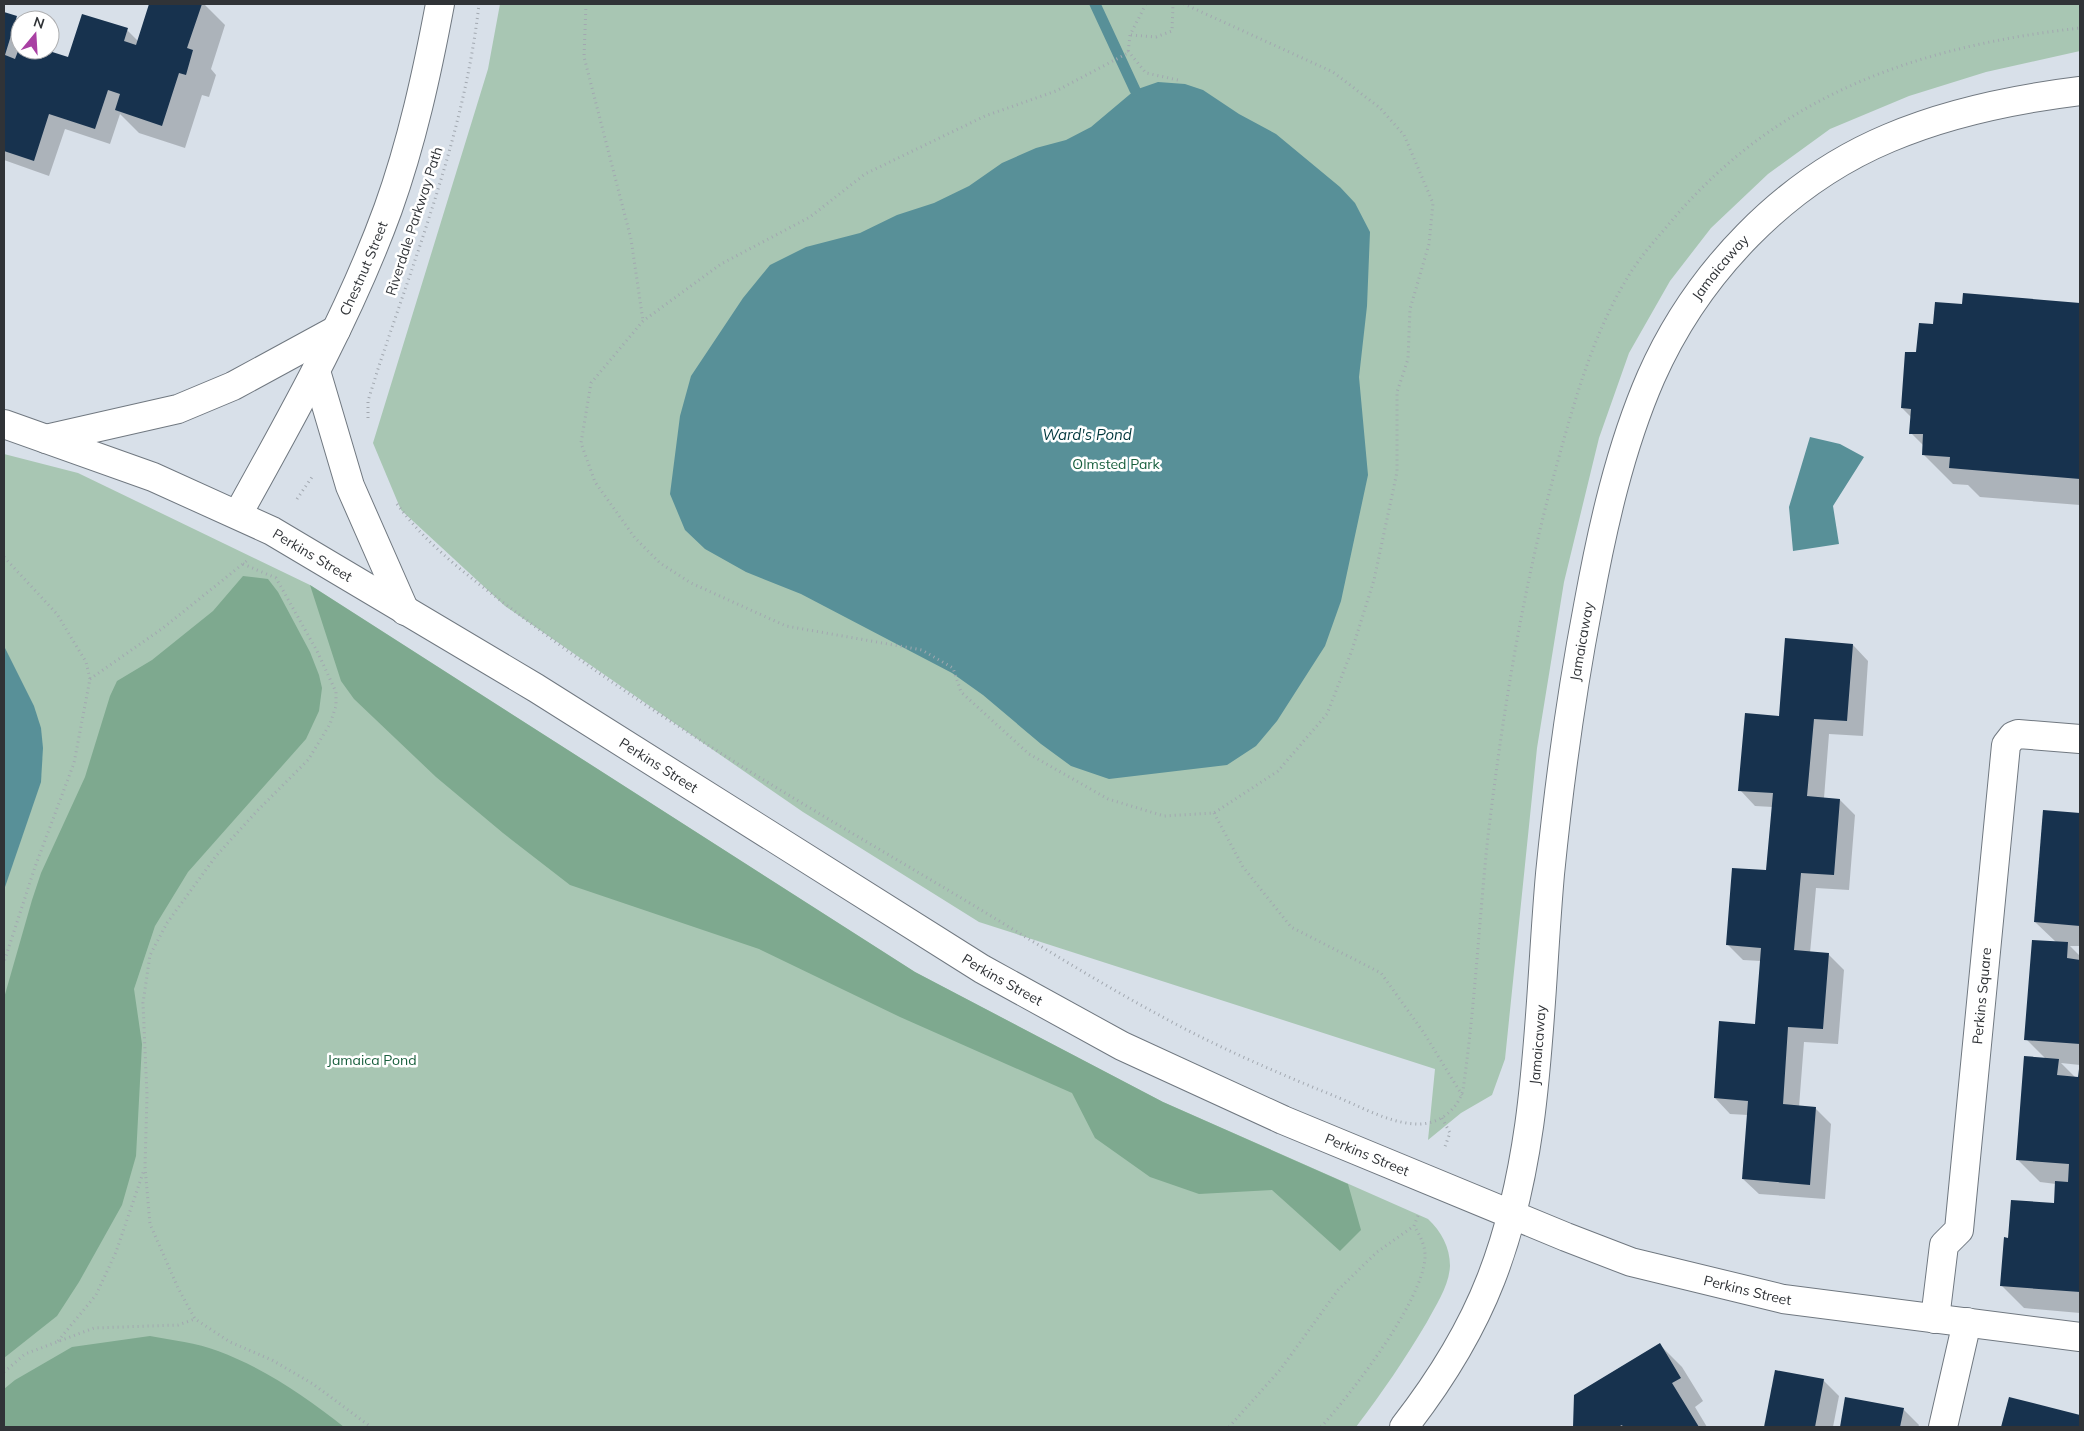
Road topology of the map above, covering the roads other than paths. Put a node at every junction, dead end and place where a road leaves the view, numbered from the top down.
1 (440, 4) edge
2 (2080, 91) edge
3 (336, 330) junction
4 (316, 371) junction
5 (4, 424) edge
6 (46, 438) junction
7 (238, 514) junction
8 (405, 611) junction
9 (2080, 739) edge
10 (1512, 1214) junction
11 (1935, 1319) junction
12 (1967, 1322) junction
13 (2080, 1337) edge
14 (1404, 1427) edge
15 (1943, 1427) edge

1 - 3 main road, Chestnut Street
2 - 10 main road, Jamaicaway
3 - 4 main road, Chestnut Street
3 - 6 main road
4 - 7 main road, Chestnut Street
4 - 8 main road
5 - 6 main road, Perkins Street
6 - 7 main road, Perkins Street
7 - 8 main road, Perkins Street
8 - 10 main road, Perkins Street
9 - 11 main road, Perkins Square
10 - 11 main road, Perkins Street
10 - 14 main road, Jamaicaway
11 - 12 main road, Perkins Street
12 - 13 main road, Perkins Street
12 - 15 main road

